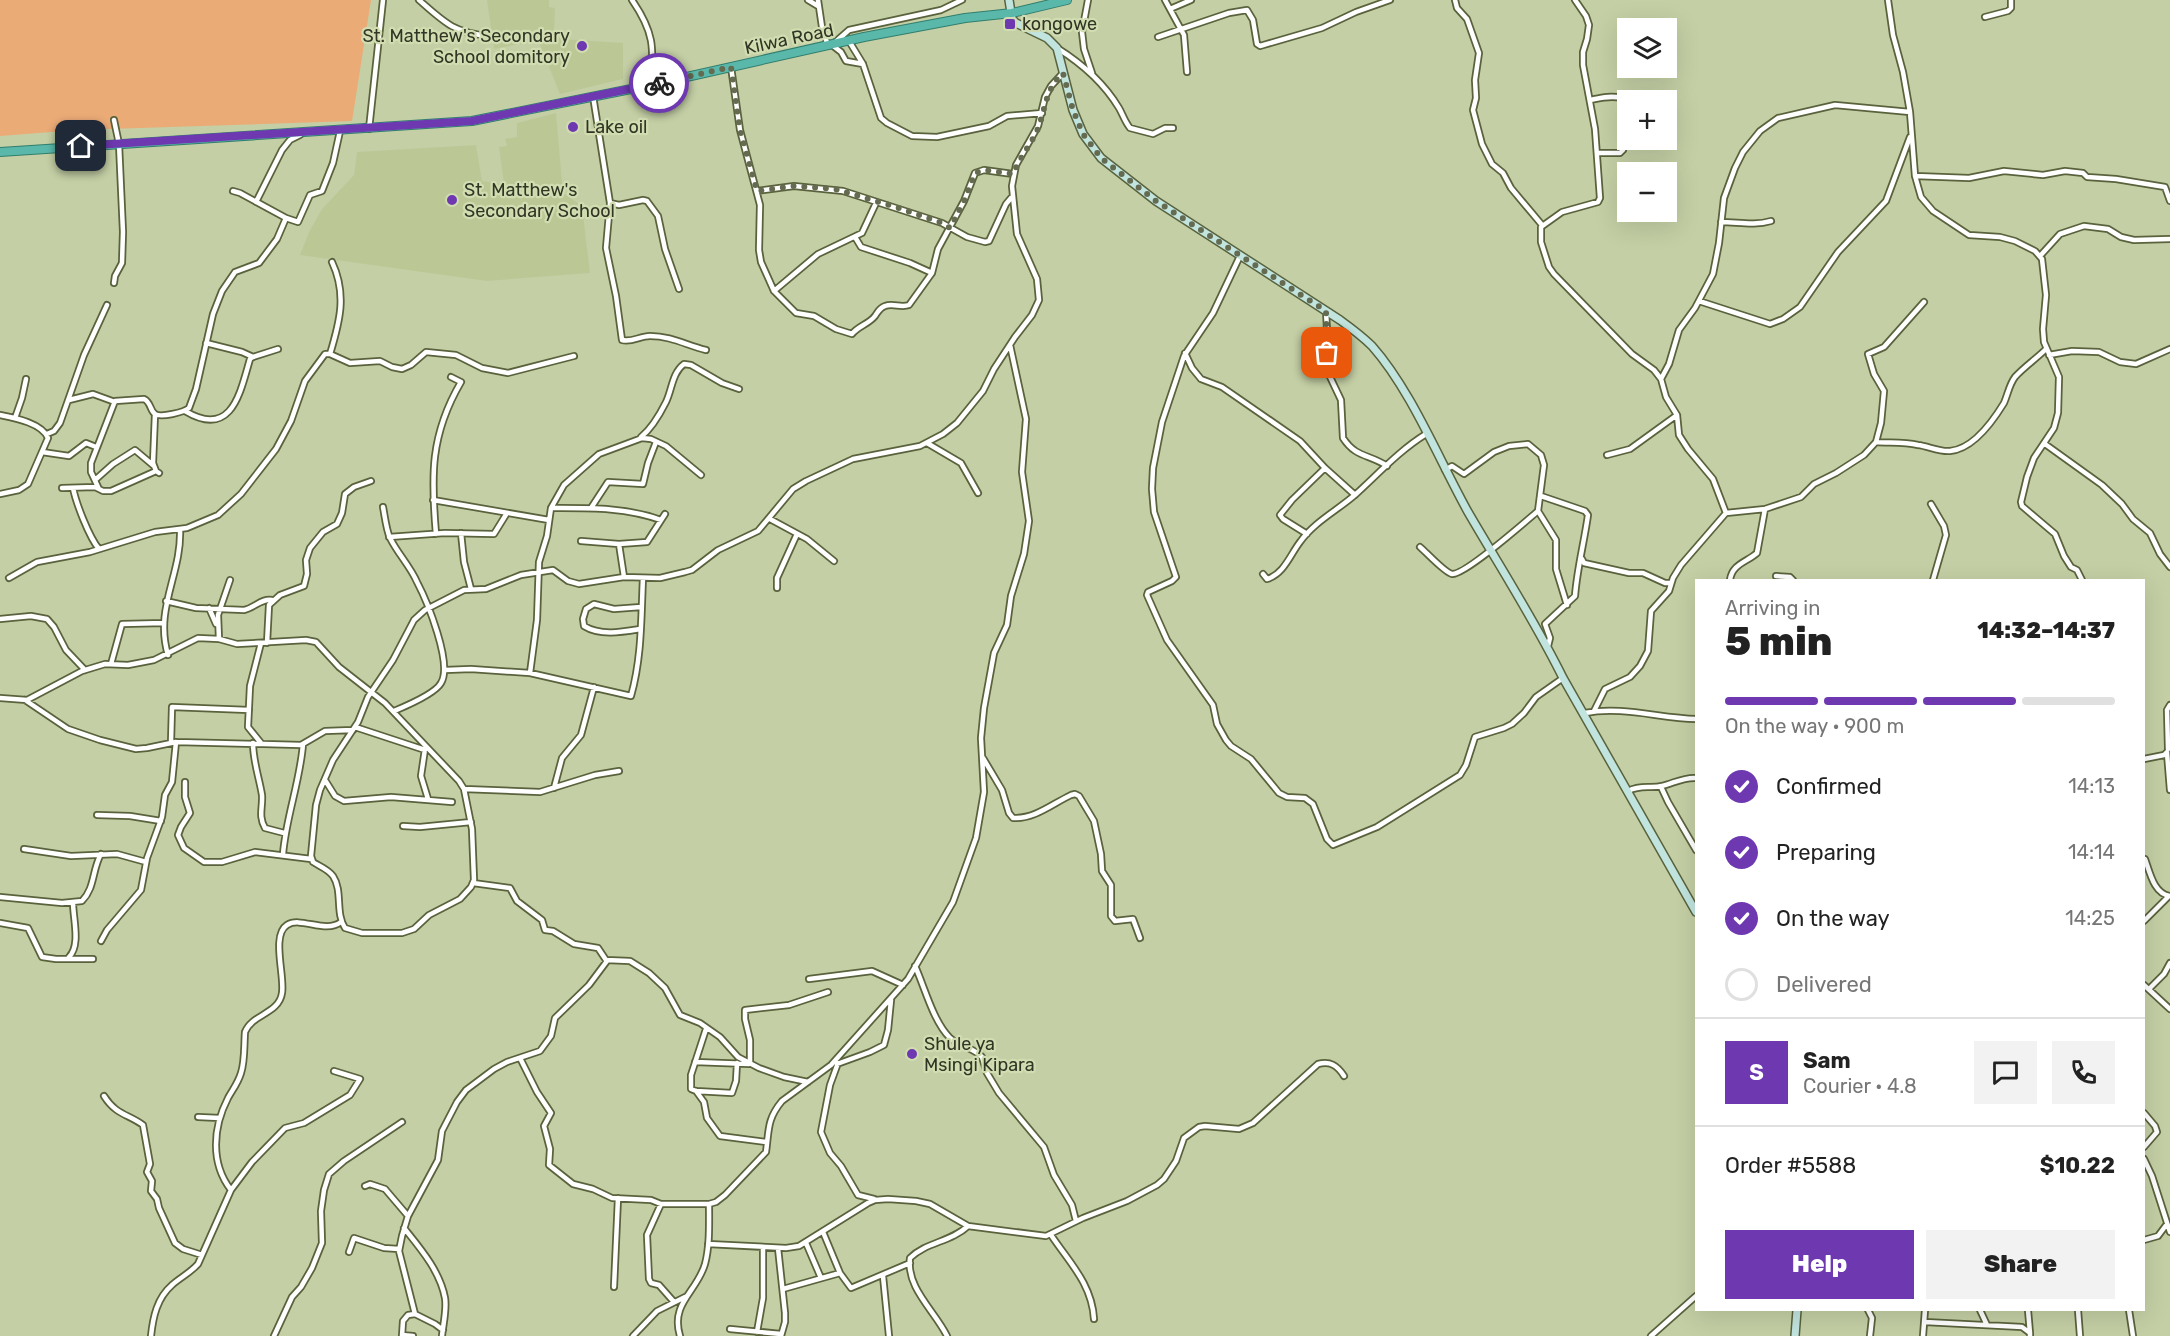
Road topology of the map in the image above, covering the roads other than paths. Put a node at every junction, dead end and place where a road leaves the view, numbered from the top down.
1 (383, 0) edge
2 (419, 0) edge
3 (632, 0) edge
4 (808, 0) edge
5 (818, 0) edge
6 (962, 0) edge
7 (1009, 0) edge
8 (1067, 0) edge
9 (1088, 0) edge
10 (1165, 0) edge
11 (1191, 0) edge
12 (1390, 0) edge
13 (1455, 0) edge
14 (1575, 0) edge
15 (1888, 0) edge
16 (2011, 0) edge
17 (818, 6) junction
18 (1170, 9) junction
19 (1012, 13) junction
20 (1985, 17) dead end
21 (1180, 28) junction
22 (488, 36) dead end
23 (1158, 37) dead end
24 (849, 41) junction
25 (830, 46) junction
26 (1058, 48) junction
27 (863, 64) junction
28 (731, 67) junction
29 (1187, 72) dead end
30 (1063, 73) junction
31 (1093, 75) junction
32 (651, 85) junction
33 (593, 96) junction
34 (1590, 100) junction
35 (1910, 111) junction
36 (1042, 114) junction
37 (114, 120) dead end
38 (1173, 128) dead end
39 (369, 129) junction
40 (340, 131) junction
41 (305, 132) junction
42 (1911, 134) junction
43 (119, 144) junction
44 (0, 152) edge
45 (1597, 153) junction
46 (1013, 174) junction
47 (1915, 176) junction
48 (233, 191) dead end
49 (757, 191) junction
50 (1011, 197) junction
51 (2170, 201) edge
52 (256, 202) junction
53 (876, 202) junction
54 (610, 204) junction
55 (286, 218) junction
56 (1771, 221) dead end
57 (1721, 222) junction
58 (1542, 225) junction
59 (950, 228) junction
60 (855, 237) junction
61 (2170, 238) edge
62 (1240, 256) junction
63 (2040, 256) junction
64 (332, 262) dead end
65 (932, 273) junction
66 (114, 283) dead end
67 (680, 289) dead end
68 (774, 291) junction
69 (1699, 300) junction
70 (1924, 302) dead end
71 (107, 305) dead end
72 (1326, 311) junction
73 (206, 343) junction
74 (1010, 345) junction
75 (278, 349) dead end
76 (2046, 349) junction
77 (2170, 349) edge
78 (706, 350) dead end
79 (1185, 353) junction
80 (330, 354) junction
81 (2049, 355) junction
82 (574, 356) dead end
83 (253, 357) junction
84 (451, 376) dead end
85 (26, 379) dead end
86 (1661, 379) junction
87 (739, 389) dead end
88 (69, 400) junction
89 (115, 402) junction
90 (185, 411) junction
91 (155, 414) junction
92 (0, 415) edge
93 (1677, 415) junction
94 (15, 418) junction
95 (46, 434) junction
96 (1426, 434) junction
97 (639, 438) junction
98 (656, 441) junction
99 (927, 442) junction
100 (1876, 442) junction
101 (2045, 444) junction
102 (96, 447) junction
103 (42, 452) junction
104 (1607, 455) dead end
105 (1387, 465) junction
106 (1325, 468) junction
107 (156, 470) junction
108 (1445, 470) junction
109 (701, 475) dead end
110 (94, 480) junction
111 (370, 481) dead end
112 (62, 488) dead end
113 (73, 488) junction
114 (98, 488) junction
115 (978, 493) dead end
116 (0, 494) edge
117 (1355, 495) junction
118 (1541, 496) junction
119 (433, 500) junction
120 (1931, 504) dead end
121 (383, 507) dead end
122 (551, 508) junction
123 (591, 508) junction
124 (1765, 509) junction
125 (1538, 511) junction
126 (507, 513) junction
127 (1725, 513) junction
128 (665, 514) dead end
129 (770, 519) junction
130 (549, 520) junction
131 (661, 520) junction
132 (180, 529) junction
133 (461, 533) junction
134 (436, 534) junction
135 (797, 534) junction
136 (1307, 534) junction
137 (389, 537) junction
138 (580, 541) dead end
139 (619, 544) junction
140 (1420, 547) dead end
141 (99, 549) junction
142 (1491, 551) junction
143 (1582, 559) junction
144 (834, 561) dead end
145 (2170, 567) edge
146 (537, 572) junction
147 (1263, 574) dead end
148 (1776, 576) dead end
149 (624, 577) junction
150 (9, 578) dead end
151 (643, 578) junction
152 (1730, 579) edge
153 (1791, 579) edge
154 (1933, 579) edge
155 (2082, 579) edge
156 (231, 580) dead end
157 (1671, 584) junction
158 (777, 588) dead end
159 (471, 589) junction
160 (272, 600) junction
161 (166, 601) junction
162 (1567, 605) junction
163 (641, 607) junction
164 (209, 608) junction
165 (220, 608) junction
166 (428, 608) junction
167 (0, 619) edge
168 (164, 623) junction
169 (217, 627) junction
170 (640, 629) junction
171 (219, 639) junction
172 (261, 643) junction
173 (267, 643) junction
174 (1548, 646) junction
175 (168, 655) junction
176 (111, 664) junction
177 (85, 670) junction
178 (445, 670) junction
179 (530, 673) junction
180 (1563, 678) junction
181 (594, 687) junction
182 (372, 692) junction
183 (0, 698) edge
184 (25, 700) junction
185 (2170, 705) edge
186 (249, 710) junction
187 (394, 711) junction
188 (1594, 711) junction
189 (1585, 713) junction
190 (1695, 719) edge
191 (354, 729) junction
192 (173, 742) junction
193 (253, 743) junction
194 (261, 743) junction
195 (303, 744) junction
196 (426, 748) junction
197 (2168, 750) edge
198 (982, 756) junction
199 (2145, 759) edge
200 (619, 771) dead end
201 (1695, 778) edge
202 (325, 780) junction
203 (185, 782) dead end
204 (1661, 787) junction
205 (555, 788) junction
206 (464, 789) junction
207 (2170, 789) edge
208 (1628, 791) junction
209 (428, 799) junction
210 (452, 802) dead end
211 (97, 815) dead end
212 (160, 821) junction
213 (471, 822) junction
214 (403, 826) dead end
215 (284, 833) junction
216 (1695, 848) edge
217 (24, 849) dead end
218 (101, 854) junction
219 (283, 854) junction
220 (311, 859) junction
221 (2145, 860) edge
222 (146, 862) junction
223 (473, 883) junction
224 (0, 897) edge
225 (2169, 897) edge
226 (1693, 899) edge
227 (73, 902) junction
228 (2145, 920) edge
229 (341, 922) junction
230 (0, 923) edge
231 (1140, 938) dead end
232 (101, 941) dead end
233 (69, 958) junction
234 (93, 959) dead end
235 (608, 960) junction
236 (2170, 963) edge
237 (915, 966) junction
238 (809, 980) dead end
239 (903, 984) junction
240 (2145, 986) edge
241 (2149, 989) junction
242 (828, 992) dead end
243 (891, 998) junction
244 (2170, 1009) edge
245 (706, 1029) junction
246 (520, 1058) junction
247 (694, 1062) junction
248 (737, 1063) junction
249 (751, 1063) junction
250 (838, 1063) junction
251 (831, 1065) junction
252 (334, 1071) dead end
253 (1344, 1076) dead end
254 (810, 1082) junction
255 (696, 1091) junction
256 (104, 1096) dead end
257 (2145, 1114) edge
258 (198, 1117) dead end
259 (220, 1118) junction
260 (402, 1122) dead end
261 (766, 1142) junction
262 (2145, 1146) edge
263 (2145, 1161) edge
264 (365, 1186) dead end
265 (231, 1190) junction
266 (618, 1198) junction
267 (875, 1200) junction
268 (661, 1204) junction
269 (709, 1204) junction
270 (408, 1216) junction
271 (1076, 1221) junction
272 (2168, 1224) junction
273 (968, 1226) junction
274 (404, 1228) junction
275 (823, 1232) junction
276 (2170, 1232) edge
277 (1051, 1235) junction
278 (2145, 1240) edge
279 (806, 1243) junction
280 (708, 1244) junction
281 (763, 1247) junction
282 (778, 1248) junction
283 (399, 1249) junction
284 (349, 1252) dead end
285 (202, 1255) junction
286 (910, 1263) junction
287 (840, 1273) junction
288 (883, 1276) junction
289 (821, 1278) junction
290 (614, 1287) dead end
291 (783, 1288) junction
292 (685, 1297) junction
293 (1695, 1297) edge
294 (674, 1302) junction
295 (1797, 1311) edge
296 (1870, 1311) edge
297 (1925, 1311) edge
298 (1980, 1311) edge
299 (2028, 1311) edge
300 (2078, 1311) edge
301 (2129, 1311) edge
302 (415, 1314) junction
303 (1094, 1319) dead end
304 (1924, 1325) junction
305 (1987, 1325) junction
306 (730, 1329) dead end
307 (757, 1332) junction
308 (442, 1333) edge
309 (2030, 1334) edge
310 (402, 1335) edge
311 (781, 1335) edge
312 (150, 1336) edge
313 (274, 1336) edge
314 (413, 1336) edge
315 (633, 1336) edge
316 (680, 1336) edge
317 (889, 1336) edge
318 (947, 1336) edge
319 (1651, 1336) edge
320 (1795, 1336) edge
321 (1870, 1336) edge
322 (1923, 1336) edge
323 (2080, 1336) edge
324 (2133, 1336) edge

1 - 39 street
2 - 22 street
3 - 32 street
4 - 17 street
5 - 17 street
6 - 25 street
7 - 19 main road
8 - 19 highway, Kilwa Road
9 - 31 street
10 - 18 street
11 - 18 street
12 - 21 street
13 - 58 street
14 - 34 street
15 - 35 street
16 - 20 street
17 - 25 street
18 - 21 street
19 - 24 highway, Kilwa Road
19 - 26 main road
21 - 23 street
21 - 29 street
24 - 25 highway, Kilwa Road
24 - 27 street
25 - 27 street
25 - 28 highway, Kilwa Road
26 - 30 main road
26 - 31 street
27 - 36 street
28 - 32 highway, Kilwa Road
28 - 49 street
30 - 36 street
30 - 62 main road
31 - 38 street
32 - 33 highway, Kilwa Road
33 - 39 highway, Kilwa Road
33 - 54 street
34 - 45 street
34 - 45 street
35 - 42 street
35 - 57 street
36 - 46 street
37 - 43 street
39 - 40 highway, Kilwa Road
40 - 41 highway, Kilwa Road
40 - 55 street
41 - 43 highway, Kilwa Road
41 - 52 street
42 - 47 street
42 - 69 street
43 - 44 highway, Kilwa Road
43 - 66 street
45 - 58 street
46 - 50 street
46 - 59 street
47 - 51 street
47 - 63 street
48 - 52 street
49 - 53 street
49 - 68 street
50 - 59 street
50 - 74 street
52 - 55 street
53 - 59 street
53 - 60 street
54 - 67 street
54 - 78 street
55 - 73 street
56 - 57 street
57 - 69 street
58 - 86 street
59 - 65 street
60 - 65 street
60 - 68 street
61 - 63 street
62 - 72 main road
62 - 79 street
63 - 76 street
64 - 80 street
65 - 68 street
69 - 86 street
70 - 100 street
71 - 88 street
72 - 96 main road
72 - 105 street
73 - 83 street
73 - 90 street
74 - 99 street
74 - 198 street
75 - 83 street
76 - 81 street
76 - 100 street
77 - 81 street
79 - 106 street
79 - 180 street
80 - 82 street
80 - 132 street
81 - 101 street
83 - 90 street
84 - 119 street
85 - 94 street
86 - 93 street
87 - 97 street
88 - 89 street
88 - 95 street
89 - 91 street
89 - 102 street
90 - 91 street
91 - 107 street
92 - 94 street
93 - 104 street
93 - 127 street
94 - 95 street
95 - 103 street
96 - 105 street
96 - 108 main road
97 - 98 street
97 - 122 street
98 - 109 street
98 - 123 street
99 - 115 street
99 - 129 street
100 - 124 street
101 - 145 street
101 - 155 street
102 - 103 street
102 - 110 street
103 - 116 street
105 - 117 street
106 - 117 street
106 - 136 street
107 - 110 street
107 - 114 street
108 - 118 street
108 - 142 main road
110 - 114 street
111 - 160 street
112 - 113 street
113 - 114 street
113 - 141 street
117 - 136 street
118 - 125 street
118 - 143 street
119 - 126 street
119 - 134 street
120 - 154 street
121 - 137 street
122 - 123 street
122 - 130 street
123 - 131 street
124 - 127 street
124 - 152 street
125 - 142 street
125 - 162 street
126 - 130 street
126 - 133 street
127 - 157 street
128 - 131 street
129 - 135 street
129 - 151 street
130 - 146 street
131 - 139 street
132 - 141 street
132 - 161 street
133 - 134 street
133 - 159 street
134 - 137 street
135 - 144 street
135 - 158 street
136 - 147 street
137 - 166 street
138 - 139 street
139 - 149 street
140 - 142 street
141 - 150 street
142 - 174 main road
143 - 157 street
143 - 162 street
146 - 149 street
146 - 159 street
146 - 179 street
148 - 153 street
149 - 151 street
151 - 163 street
156 - 165 street
157 - 188 street
159 - 166 street
160 - 165 street
160 - 173 street
161 - 164 street
161 - 168 street
162 - 174 street
163 - 170 street
163 - 170 street
164 - 165 street
164 - 169 street
165 - 169 street
166 - 178 street
166 - 182 street
167 - 177 street
168 - 175 street
168 - 176 street
169 - 171 street
170 - 181 street
171 - 172 street
171 - 175 street
172 - 173 street
172 - 186 street
173 - 182 street
174 - 180 main road
175 - 176 street
176 - 177 street
177 - 184 street
178 - 179 street
178 - 187 street
179 - 181 street
180 - 189 main road
181 - 205 street
182 - 187 street
182 - 191 street
183 - 184 street
184 - 192 street
185 - 197 street
186 - 192 street
186 - 194 street
187 - 196 street
188 - 189 street
188 - 190 street
189 - 208 main road
191 - 195 street
191 - 196 street
191 - 202 street
192 - 193 street
192 - 212 street
193 - 194 street
193 - 215 street
194 - 195 street
195 - 215 street
196 - 206 street
196 - 209 street
197 - 199 street
197 - 207 street
198 - 231 street
198 - 237 street
200 - 205 street
201 - 204 street
202 - 209 street
202 - 220 street
203 - 219 street
204 - 208 street
204 - 216 street
205 - 206 street
206 - 213 street
208 - 226 main road
209 - 210 street
211 - 212 street
212 - 222 street
213 - 214 street
213 - 223 street
215 - 219 street
217 - 218 street
218 - 222 street
218 - 227 street
219 - 220 street
220 - 229 street
221 - 225 street
222 - 232 street
223 - 229 street
223 - 235 street
224 - 227 street
225 - 228 street
227 - 233 street
229 - 259 street
230 - 233 street
233 - 234 street
235 - 245 street
235 - 246 street
236 - 241 street
237 - 239 street
237 - 271 street
238 - 239 street
239 - 243 street
240 - 241 street
241 - 244 street
242 - 249 street
243 - 250 street
243 - 251 street
245 - 247 street
245 - 249 street
246 - 266 street
246 - 270 street
247 - 248 street
247 - 255 street
248 - 249 street
248 - 255 street
249 - 254 street
250 - 251 street
250 - 267 street
251 - 254 street
252 - 265 street
253 - 271 street
254 - 261 street
255 - 261 street
256 - 285 street
257 - 262 street
258 - 259 street
259 - 265 street
260 - 313 street
261 - 269 street
263 - 272 street
264 - 270 street
265 - 285 street
266 - 268 street
266 - 290 street
267 - 273 street
267 - 275 street
268 - 269 street
268 - 294 street
269 - 280 street
270 - 274 street
271 - 277 street
272 - 276 street
272 - 278 street
273 - 277 street
273 - 286 street
274 - 283 street
274 - 308 street
275 - 279 street
275 - 287 street
277 - 303 street
279 - 282 street
279 - 289 street
280 - 281 street
280 - 292 street
281 - 282 street
281 - 307 street
282 - 291 street
283 - 284 street
283 - 302 street
285 - 312 street
286 - 288 street
286 - 318 street
287 - 288 street
287 - 289 street
288 - 317 street
289 - 291 street
291 - 311 street
292 - 294 street
292 - 316 street
293 - 319 street
294 - 315 street
295 - 320 main road
296 - 321 street
297 - 304 street
298 - 305 street
299 - 309 street
300 - 323 street
301 - 324 street
302 - 308 street
302 - 310 street
304 - 305 street
304 - 322 street
305 - 309 street
306 - 307 street
307 - 311 street
310 - 314 street

